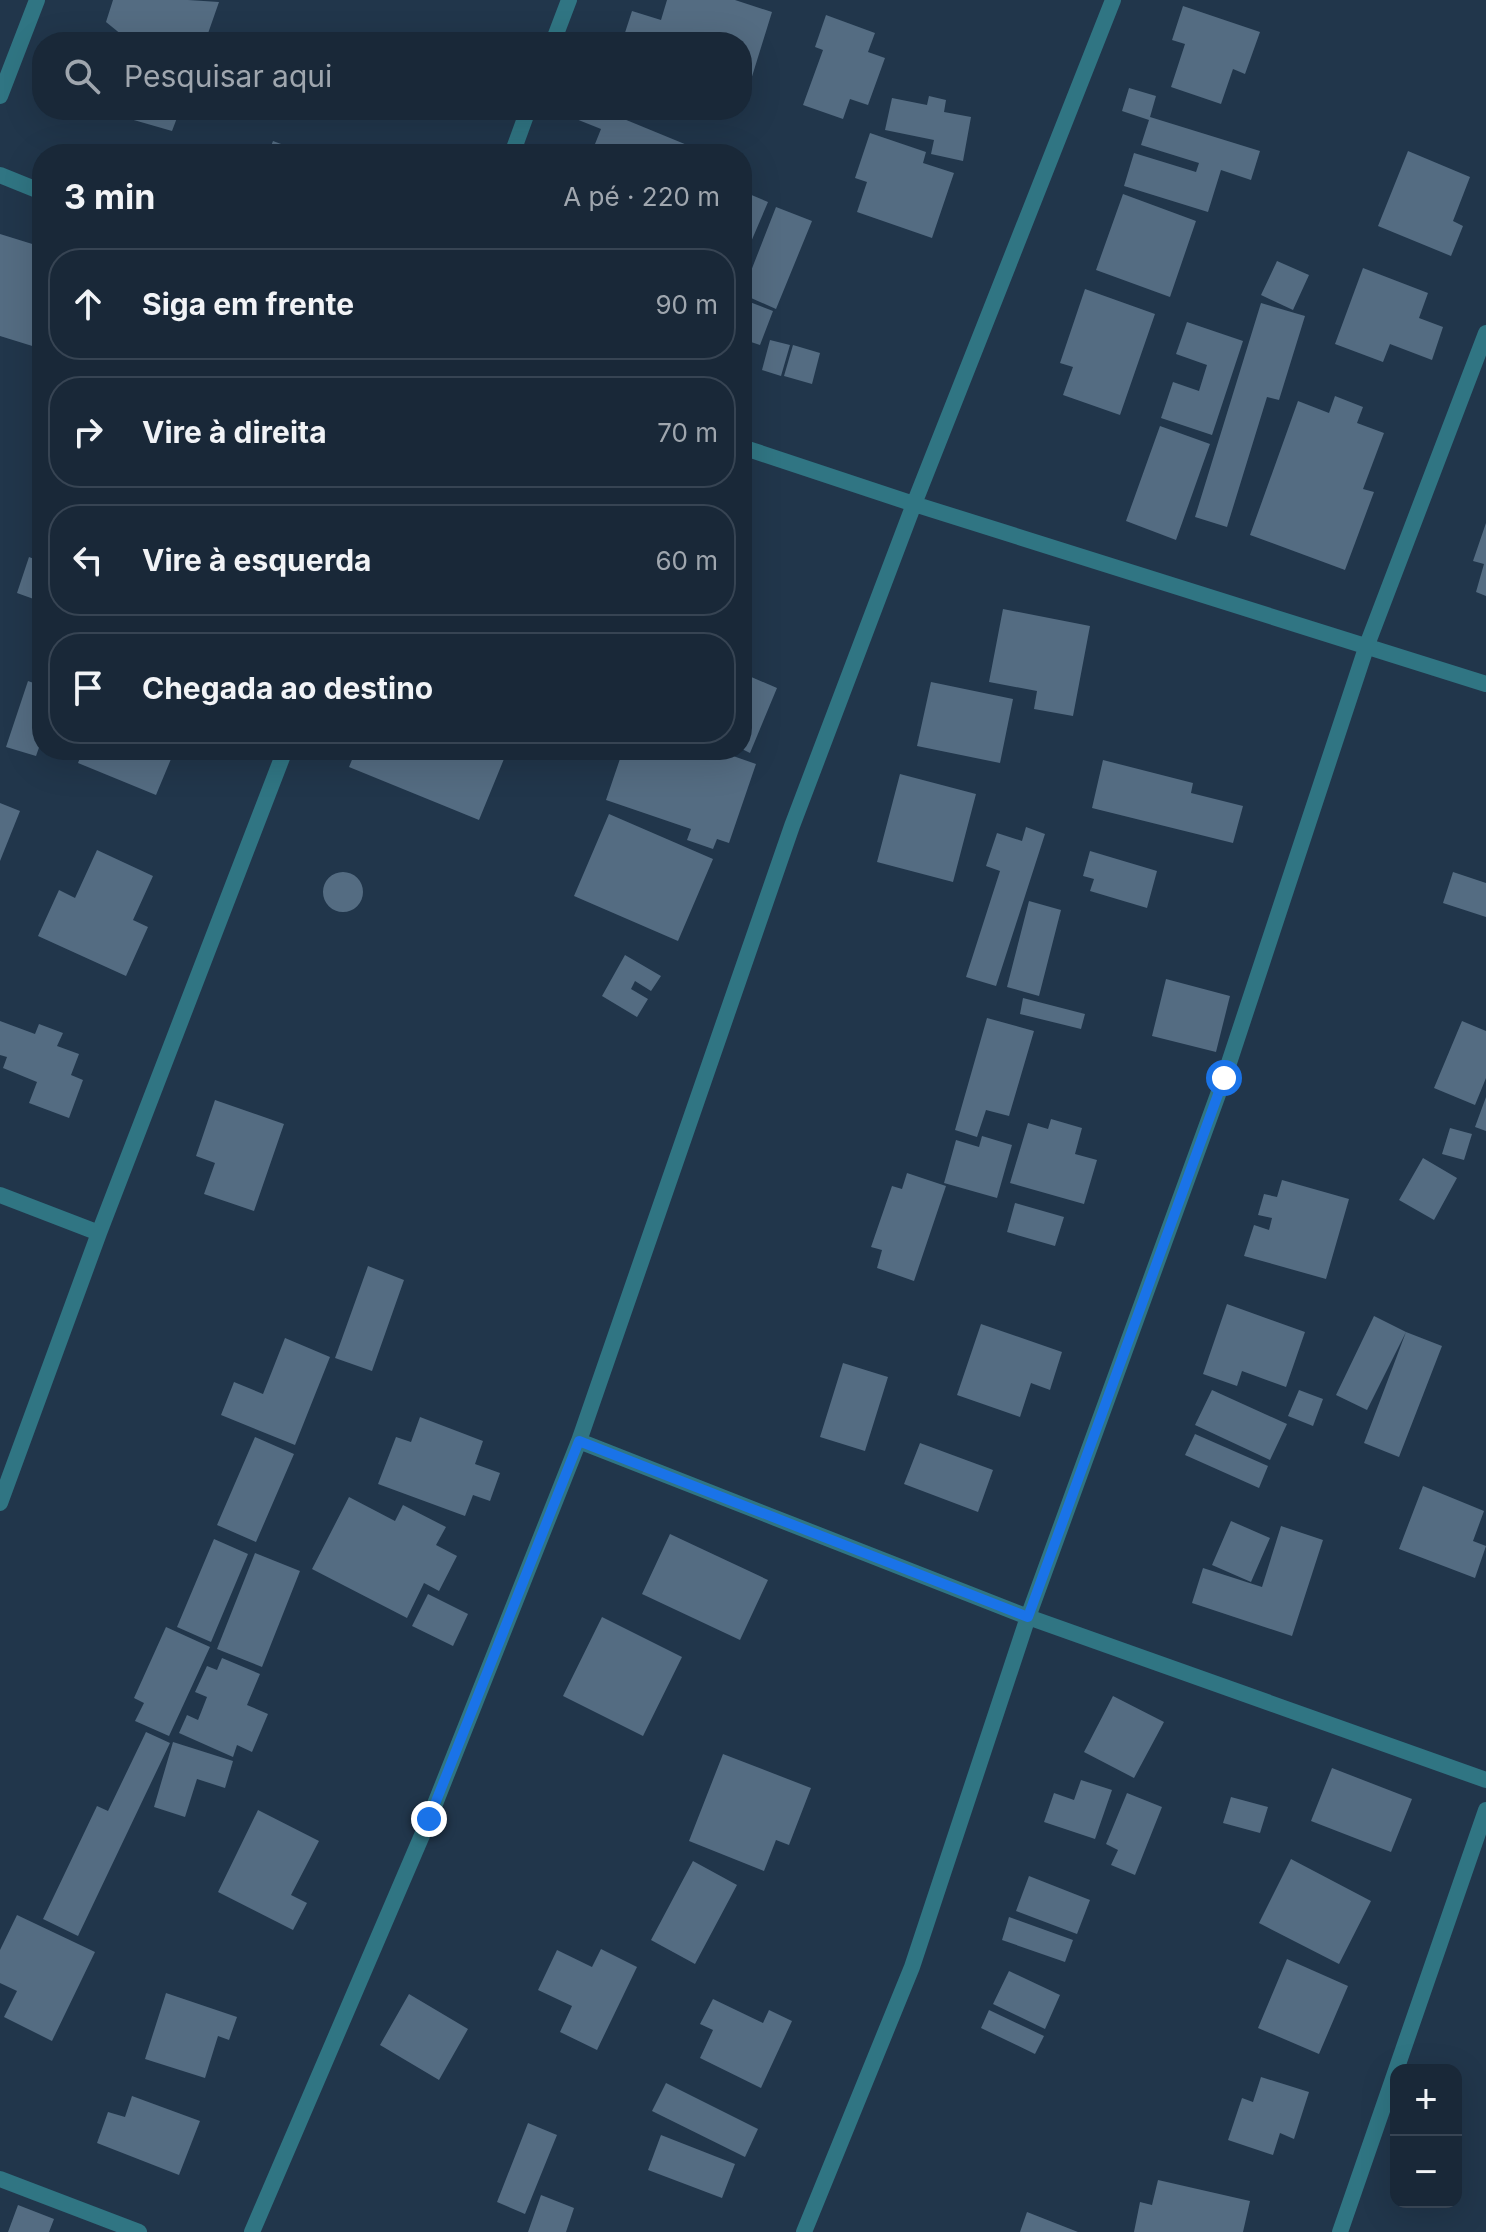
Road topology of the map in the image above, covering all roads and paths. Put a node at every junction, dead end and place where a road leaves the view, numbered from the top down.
1 (37, 0) edge
2 (569, 0) edge
3 (1113, 0) edge
4 (557, 32) edge
5 (0, 96) edge
6 (524, 120) edge
7 (516, 144) edge
8 (0, 175) edge
9 (32, 188) edge
10 (1486, 333) edge
11 (752, 450) edge
12 (914, 504) junction
13 (1367, 645) junction
14 (1486, 684) edge
15 (281, 760) edge
16 (0, 1195) edge
17 (99, 1233) junction
18 (579, 1441) junction
19 (0, 1503) edge
20 (1028, 1617) junction
21 (1486, 1780) edge
22 (1486, 1810) edge
23 (0, 2179) edge
24 (139, 2232) edge
25 (252, 2232) edge
26 (804, 2232) edge
27 (1340, 2232) edge

1 - 5 street
2 - 4 street
3 - 12 street
6 - 7 street
8 - 9 street
10 - 13 street
11 - 12 street
12 - 13 street
12 - 18 street
13 - 14 street
13 - 20 street
15 - 17 street
16 - 17 street
17 - 19 street
18 - 20 street
18 - 25 street
20 - 21 street
20 - 26 street
22 - 27 street
23 - 24 street

